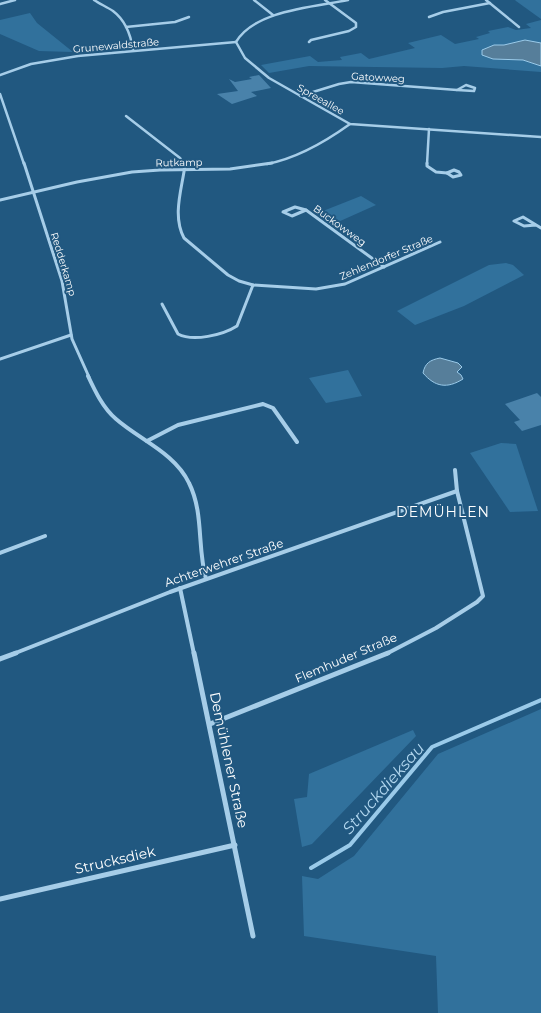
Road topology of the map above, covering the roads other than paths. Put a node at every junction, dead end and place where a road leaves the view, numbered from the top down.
1 (15, 0) edge
2 (94, 0) edge
3 (254, 0) edge
4 (325, 0) edge
5 (348, 0) edge
6 (486, 0) edge
7 (490, 3) junction
8 (0, 4) edge
9 (331, 4) junction
10 (273, 15) junction
11 (189, 17) dead end
12 (429, 17) dead end
13 (126, 26) junction
14 (519, 27) dead end
15 (236, 42) junction
16 (309, 42) dead end
17 (134, 50) junction
18 (0, 75) edge
19 (457, 90) junction
20 (0, 94) edge
21 (300, 96) junction
22 (126, 116) dead end
23 (350, 124) junction
24 (429, 129) junction
25 (541, 137) edge
26 (185, 170) junction
27 (447, 173) dead end
28 (33, 191) junction
29 (0, 200) edge
30 (306, 210) junction
31 (536, 225) junction
32 (541, 228) edge
33 (440, 242) dead end
34 (384, 267) junction
35 (253, 285) junction
36 (162, 304) dead end
37 (71, 336) junction
38 (0, 359) edge
39 (147, 441) junction
40 (297, 442) dead end
41 (455, 470) dead end
42 (458, 491) junction
43 (45, 536) dead end
44 (0, 553) edge
45 (206, 579) junction
46 (180, 588) junction
47 (0, 659) edge
48 (210, 724) junction
49 (235, 844) junction
50 (0, 899) edge
51 (253, 936) dead end

1 - 8 street
2 - 13 street
3 - 10 street
4 - 9 street
5 - 9 street
6 - 7 street
7 - 12 street
7 - 14 street
9 - 10 street
9 - 16 street
10 - 15 street
11 - 13 street
13 - 17 street
15 - 17 street, Grunewaldstraße
15 - 21 street, Spreeallee
17 - 18 street, Grunewaldstraße
19 - 19 street, Gatowweg
19 - 21 street, Gatowweg
20 - 28 street, Redderkamp
21 - 23 street, Spreeallee
22 - 26 street
23 - 24 street, Spreeallee
23 - 26 street, Rutkamp
24 - 25 street, Spreeallee
24 - 27 street
26 - 28 street, Rutkamp
26 - 35 street, Zehlendorfer Straße
28 - 29 street, Rutkamp
28 - 37 street, Redderkamp
30 - 30 street, Buckowweg
30 - 34 street, Buckowweg
31 - 31 street
31 - 32 street
33 - 34 street, Zehlendorfer Straße
34 - 35 street, Zehlendorfer Straße
35 - 36 street
37 - 38 street
37 - 39 street, Redderkamp
39 - 40 street
39 - 45 street, Redderkamp
41 - 42 street
42 - 45 street, Achterwehrer Straße
42 - 48 street, Flemhuder Straße
43 - 44 street
45 - 46 street, Achterwehrer Straße
46 - 47 street, Achterwehrer Straße
46 - 48 street, Demühlener Straße
48 - 49 street, Demühlener Straße
49 - 50 street, Strucksdiek
49 - 51 street, Demühlener Straße

